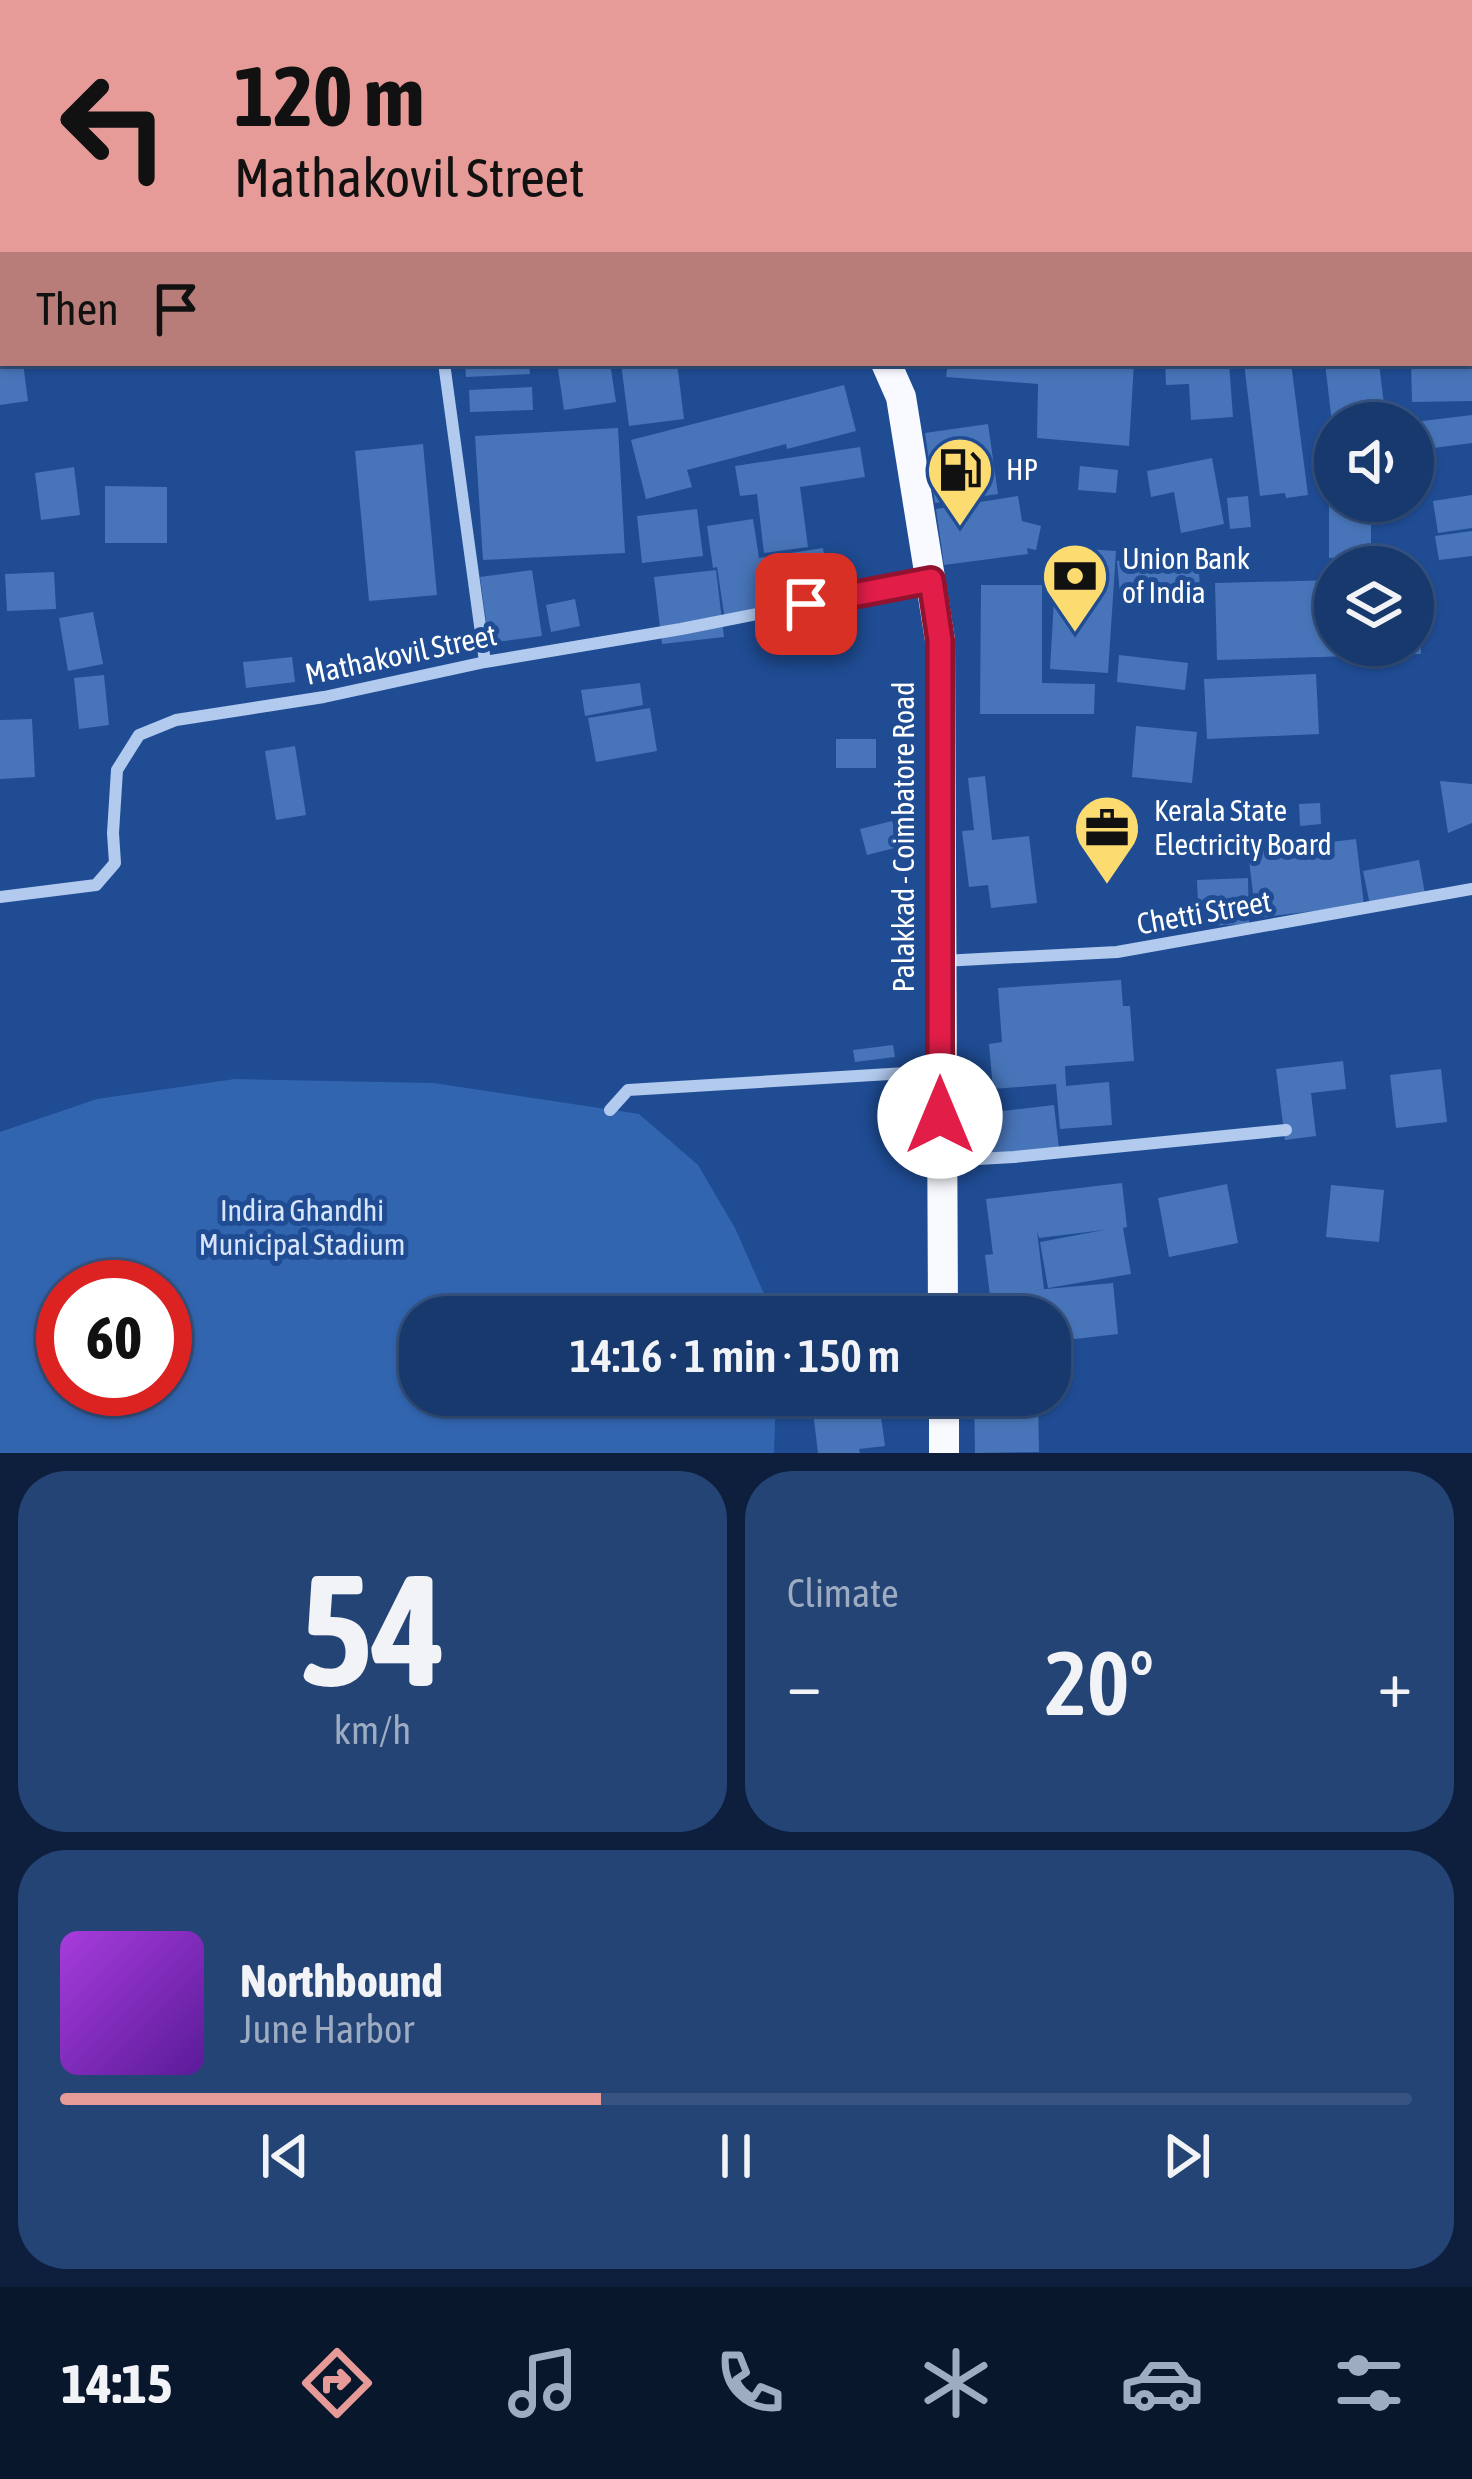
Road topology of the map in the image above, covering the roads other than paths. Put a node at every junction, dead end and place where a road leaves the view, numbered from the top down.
1 (444, 366) edge
2 (887, 366) edge
3 (931, 580) junction
4 (485, 662) junction
5 (1472, 889) edge
6 (0, 897) edge
7 (941, 961) junction
8 (940, 1071) junction
9 (610, 1110) dead end
10 (1286, 1130) dead end
11 (940, 1161) junction
12 (943, 1296) edge
13 (944, 1416) edge
14 (944, 1453) edge

1 - 4 street
2 - 3 main road, Palakkad - Coimbatore Road
3 - 4 street, Mathakovil Street
3 - 7 main road, Palakkad - Coimbatore Road
4 - 6 street, Mathakovil Street
5 - 7 street, Chetti Street
7 - 8 main road, Palakkad - Coimbatore Road
8 - 9 street
8 - 11 main road, Palakkad - Coimbatore Road
10 - 11 street
11 - 12 main road, Palakkad - Coimbatore Road
13 - 14 main road

